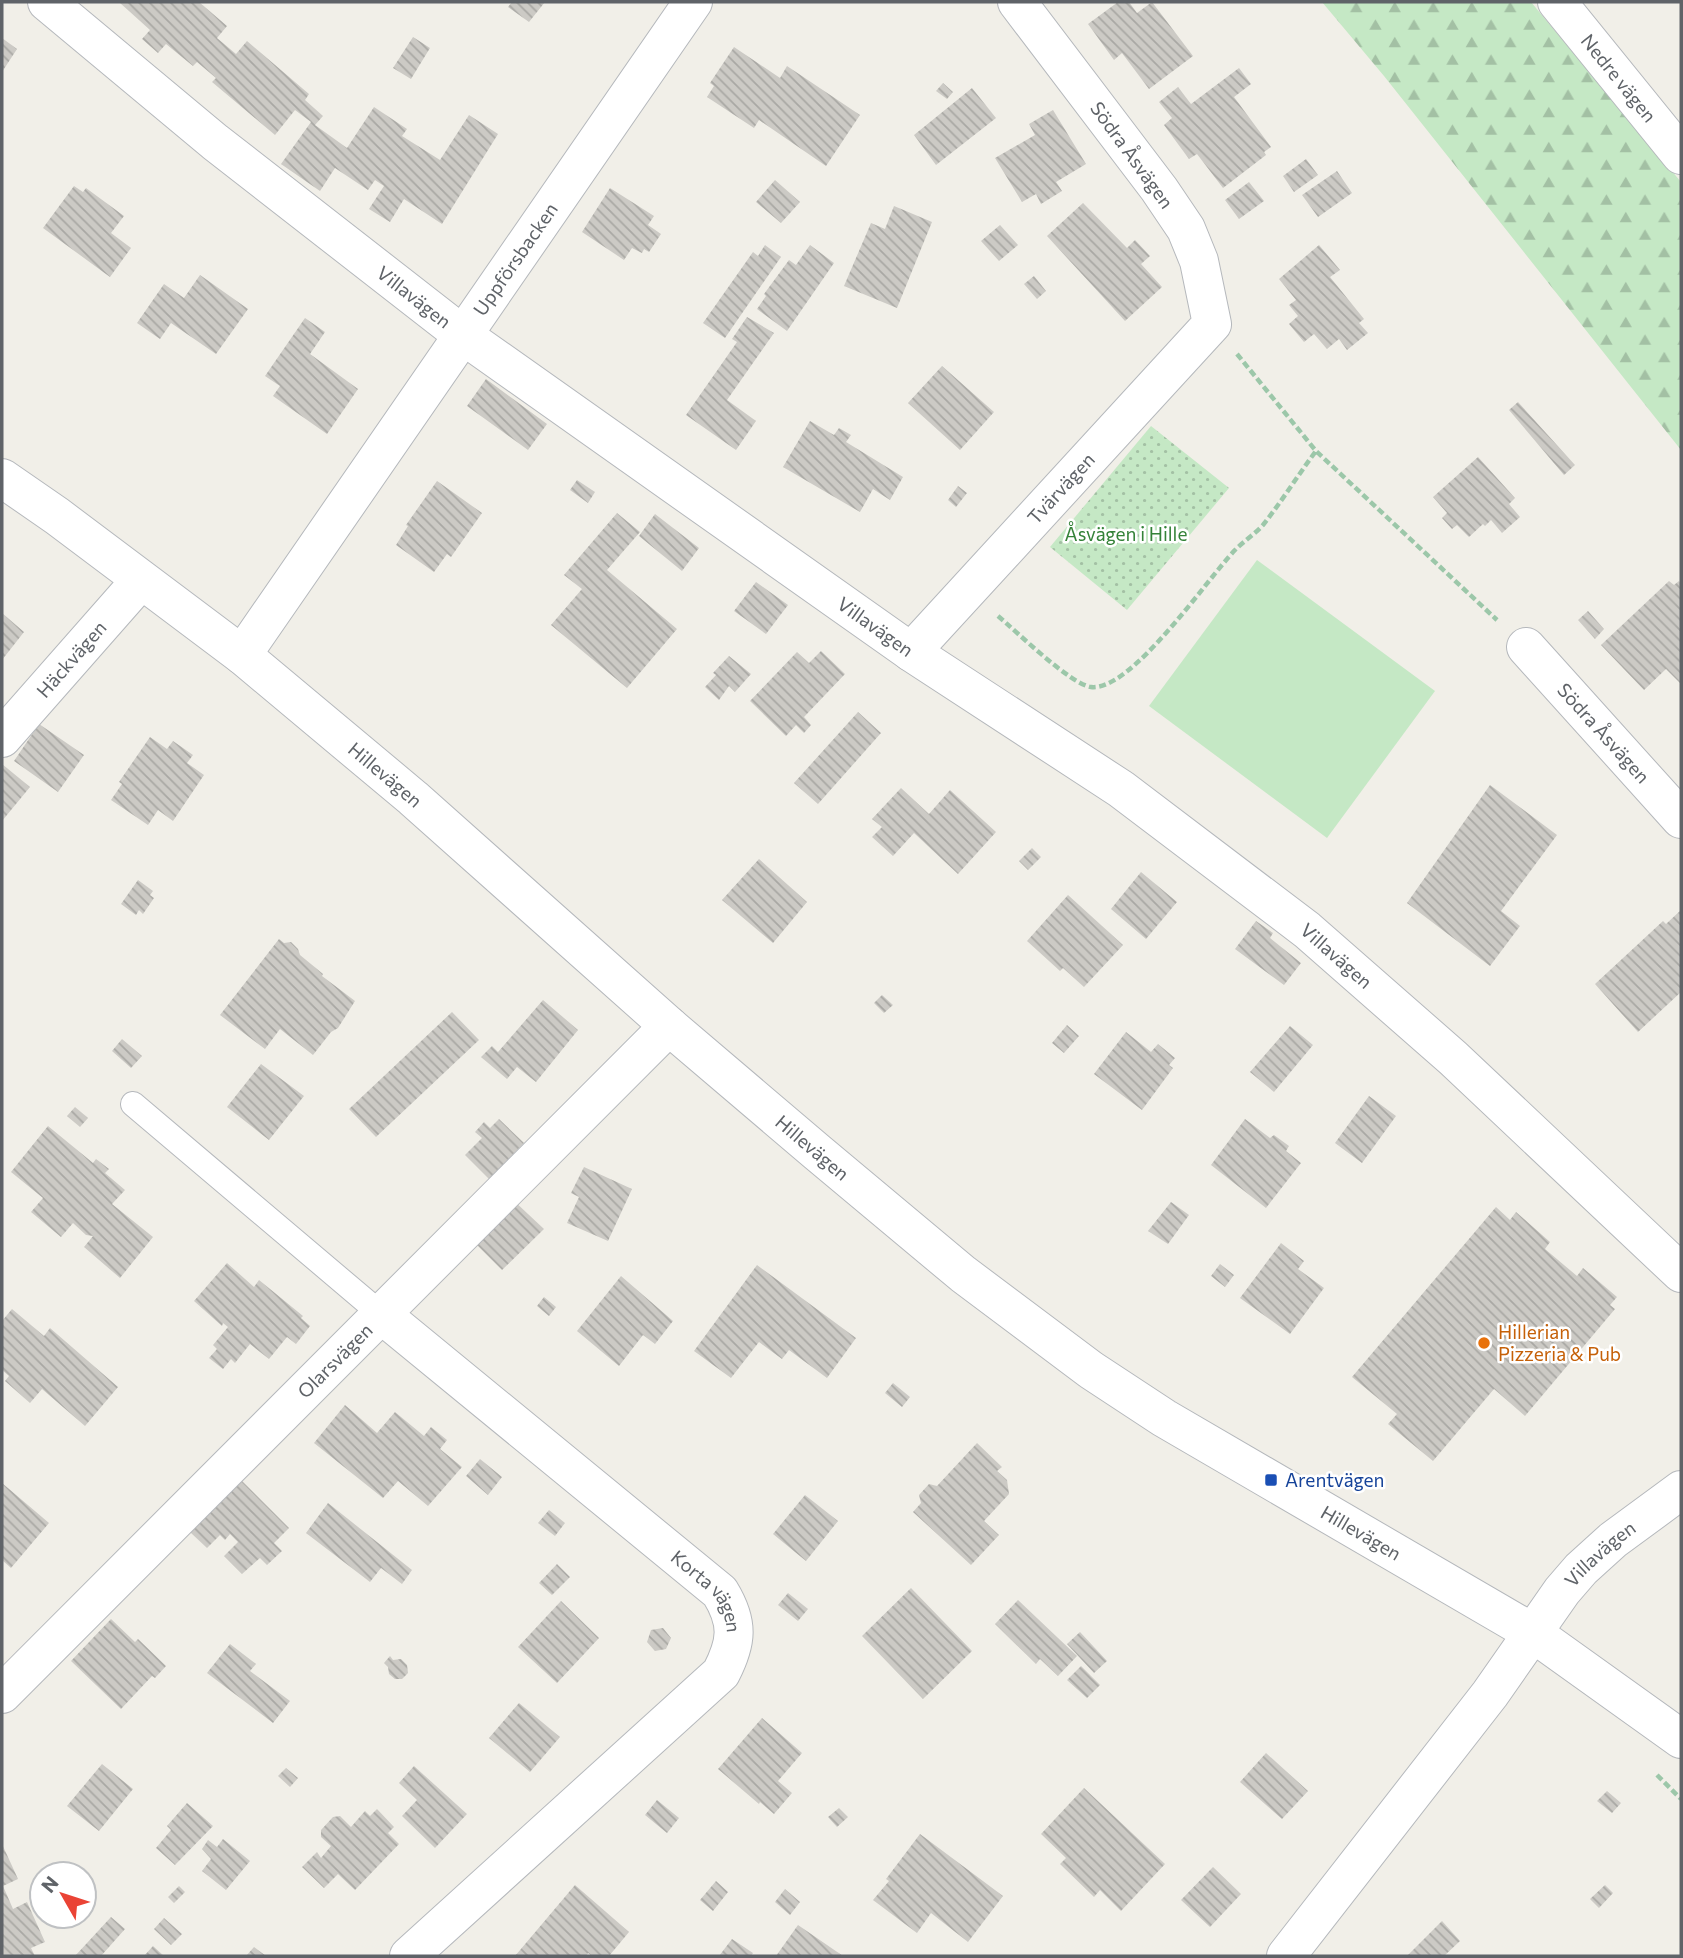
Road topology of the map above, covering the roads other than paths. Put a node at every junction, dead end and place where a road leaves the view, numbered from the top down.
1 (47, 2) edge
2 (692, 2) edge
3 (1017, 2) edge
4 (1557, 2) edge
5 (1681, 155) edge
6 (1212, 324) joint
7 (464, 336) junction
8 (2, 478) edge
9 (141, 580) junction
10 (1526, 647) road end
11 (911, 652) junction
12 (242, 655) junction
13 (2, 738) edge
14 (1681, 819) edge
15 (669, 1026) junction
16 (133, 1104) dead end
17 (1681, 1273) edge
18 (381, 1314) junction
19 (1681, 1490) edge
20 (1533, 1633) junction
21 (2, 1694) edge
22 (1681, 1739) edge
23 (409, 1956) edge
24 (1286, 1956) edge

1 - 7 street, Villavägen
2 - 7 street, Uppförsbacken
3 - 6 street, Södra Åsvägen
4 - 5 street, Nedre vägen
6 - 11 street, Tvärvägen
7 - 11 street, Villavägen
7 - 12 street, Uppförsbacken
8 - 9 street, Hillevägen
9 - 12 street, Hillevägen
9 - 13 street, Häckvägen
10 - 14 street, Södra Åsvägen
11 - 17 street, Villavägen
12 - 15 street, Hillevägen
15 - 18 street, Olarsvägen
15 - 20 street, Hillevägen
16 - 18 lane
18 - 21 street, Olarsvägen
18 - 23 street, Korta vägen
19 - 20 street, Villavägen
20 - 22 street, Hillevägen
20 - 24 street

